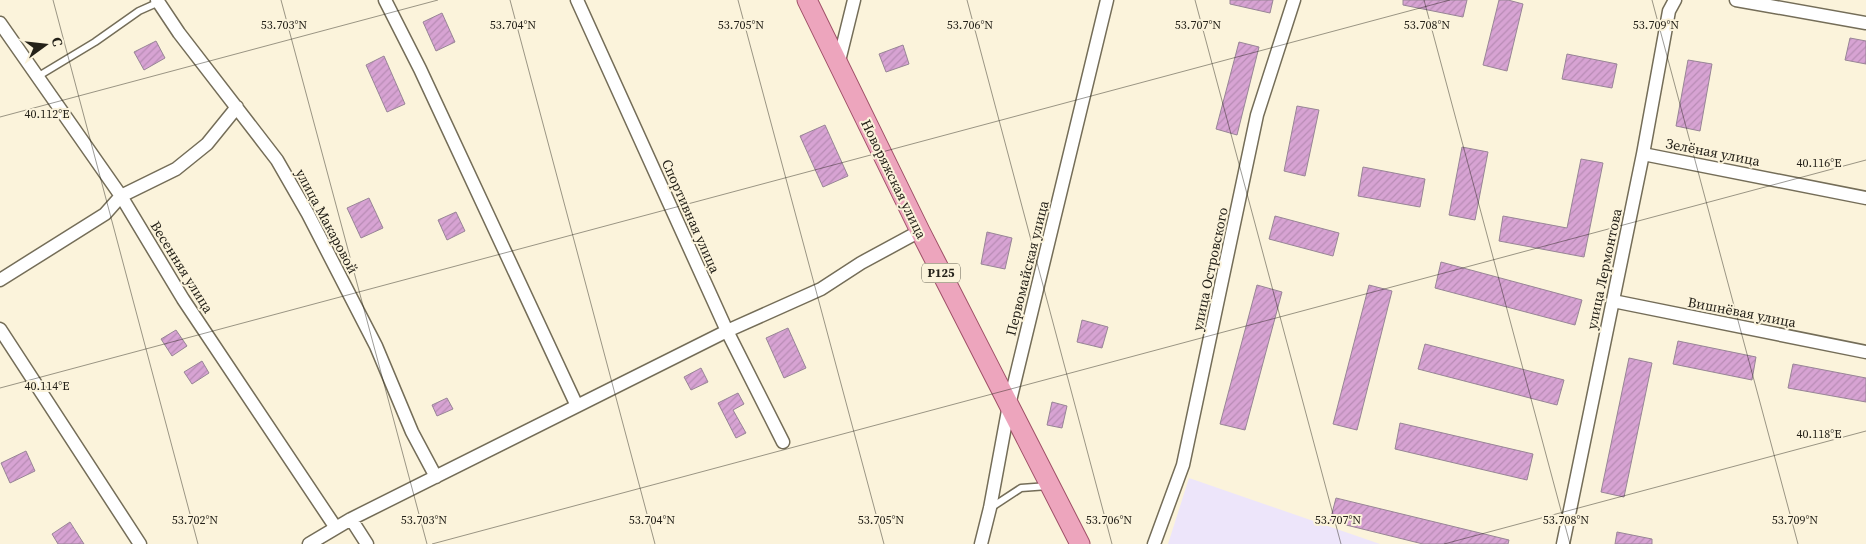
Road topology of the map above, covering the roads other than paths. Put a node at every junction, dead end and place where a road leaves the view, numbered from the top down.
1 (385, 0) edge
2 (576, 0) edge
3 (807, 0) edge
4 (854, 0) edge
5 (1107, 0) edge
6 (1294, 0) edge
7 (1675, 0) edge
8 (1736, 0) edge
9 (157, 2) edge
10 (0, 23) edge
11 (1866, 23) edge
12 (838, 65) junction
13 (37, 77) junction
14 (236, 107) junction
15 (1643, 154) junction
16 (121, 196) junction
17 (1866, 198) edge
18 (920, 231) junction
19 (0, 280) edge
20 (1613, 301) junction
21 (0, 329) edge
22 (727, 332) junction
23 (1866, 352) edge
24 (1009, 405) junction
25 (577, 406) junction
26 (783, 442) dead end
27 (436, 477) junction
28 (1050, 486) junction
29 (990, 508) junction
30 (351, 519) junction
31 (336, 528) junction
32 (140, 544) edge
33 (309, 544) edge
34 (367, 544) edge
35 (981, 544) edge
36 (1080, 544) edge
37 (1154, 544) edge
38 (1562, 544) edge

1 - 25 street
2 - 22 street, Спортивная улица
3 - 12 main road, Новоряжская улица / Р125
4 - 12 street
5 - 24 street, Первомайская улица
6 - 37 street, улица Островского
7 - 15 street, улица Лермонтова
8 - 11 street
9 - 13 lane
9 - 14 street, улица Макаровой
10 - 13 street, Весенняя улица
12 - 18 main road, Новоряжская улица / Р125
13 - 16 street, Весенняя улица
14 - 16 street
14 - 27 street, улица Макаровой
15 - 17 street, Зелёная улица
15 - 20 street, улица Лермонтова
16 - 19 street
16 - 31 street, Весенняя улица
18 - 22 street
18 - 24 main road, Новоряжская улица / Р125
20 - 23 street, Вишнёвая улица
20 - 38 street, улица Лермонтова
21 - 32 street
22 - 25 street
22 - 26 street, Спортивная улица
24 - 28 main road, Новоряжская улица / Р125
24 - 29 street, Первомайская улица
25 - 27 street
27 - 30 street
28 - 29 lane
28 - 36 main road, Новоряжская улица / Р125
29 - 35 street, Первомайская улица
30 - 31 street
30 - 34 street
31 - 33 street

